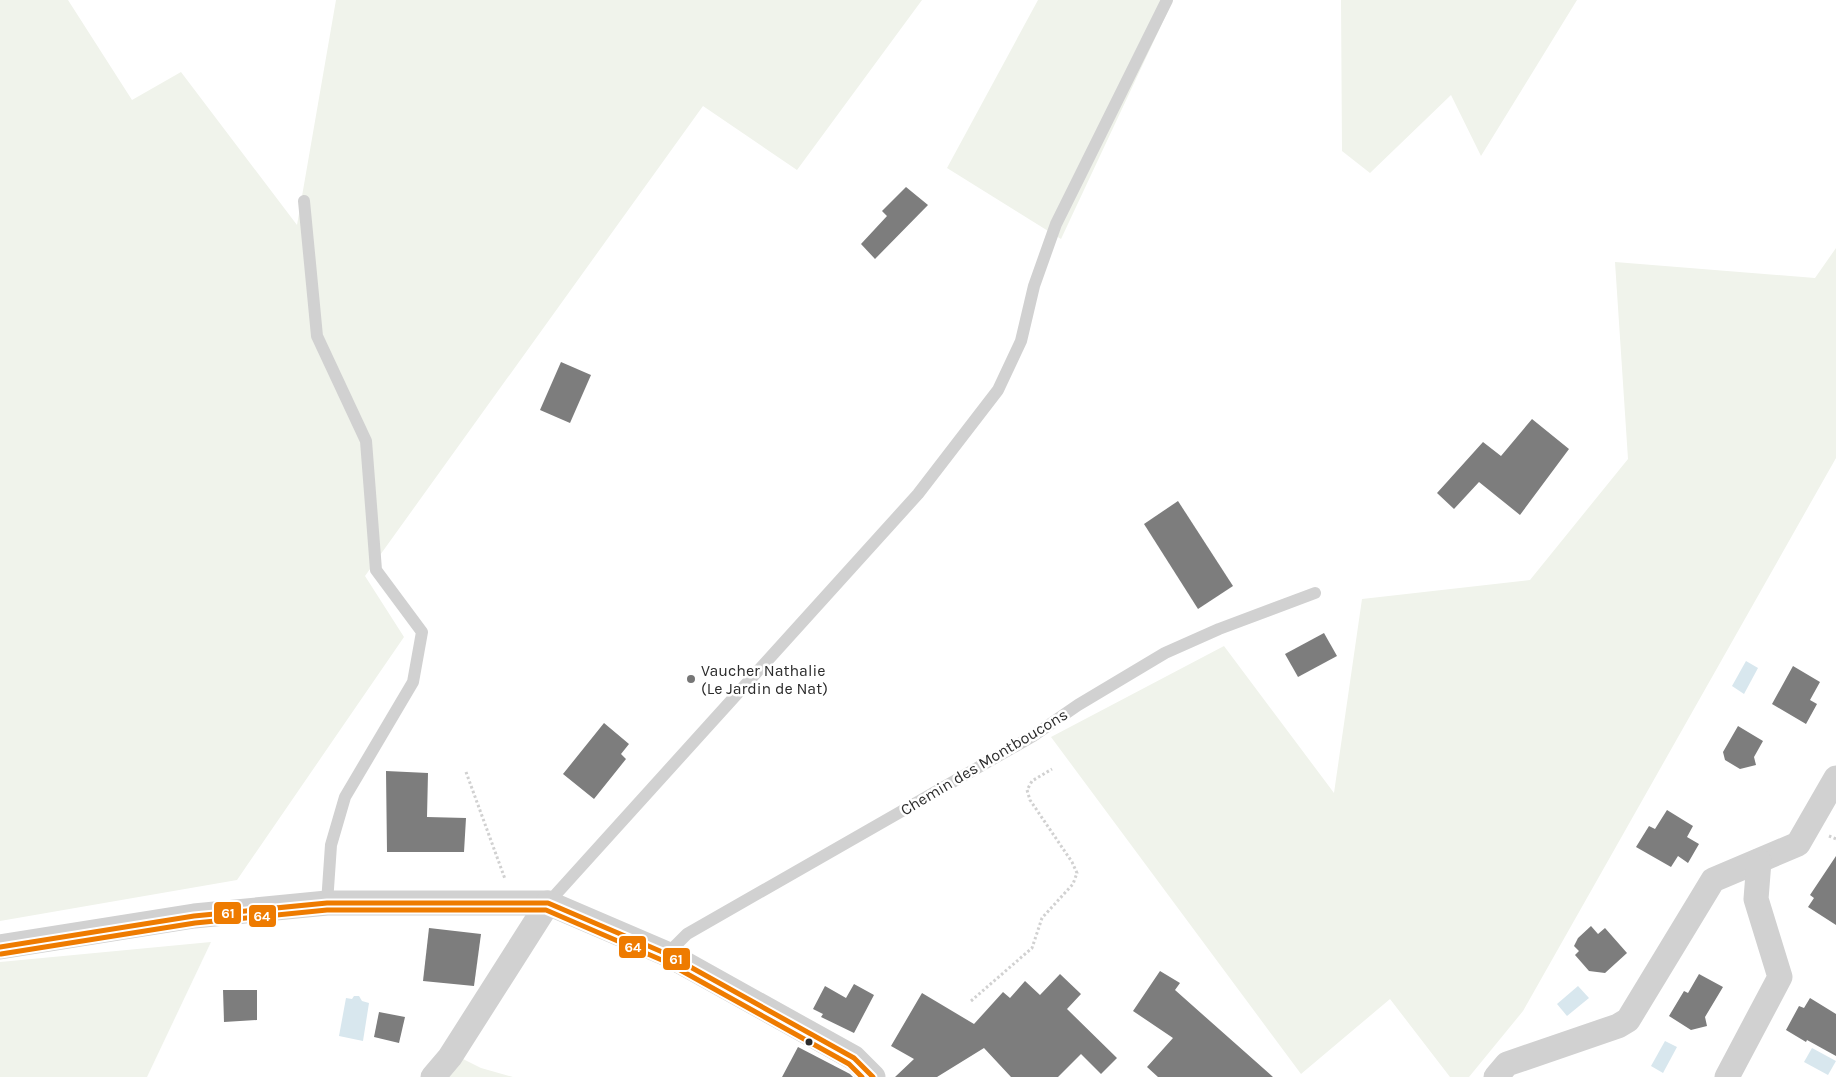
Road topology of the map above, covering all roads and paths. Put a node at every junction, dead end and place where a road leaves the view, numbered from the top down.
1 (1167, 0) edge
2 (304, 201) dead end
3 (1315, 594) dead end
4 (1052, 768) dead end
5 (466, 772) dead end
6 (1836, 778) edge
7 (1759, 861) junction
8 (327, 903) junction
9 (514, 903) junction
10 (548, 903) junction
11 (0, 947) edge
12 (667, 954) junction
13 (971, 1001) dead end
14 (433, 1077) edge
15 (873, 1077) edge
16 (1496, 1077) edge
17 (1727, 1077) edge

1 - 10 lane
2 - 8 lane
3 - 12 lane, Chemin des Montboucons
4 - 13 path
5 - 9 path
6 - 7 street
7 - 16 street
7 - 17 street
8 - 9 street
8 - 11 street
9 - 10 street
10 - 12 street
10 - 14 street
12 - 15 street

